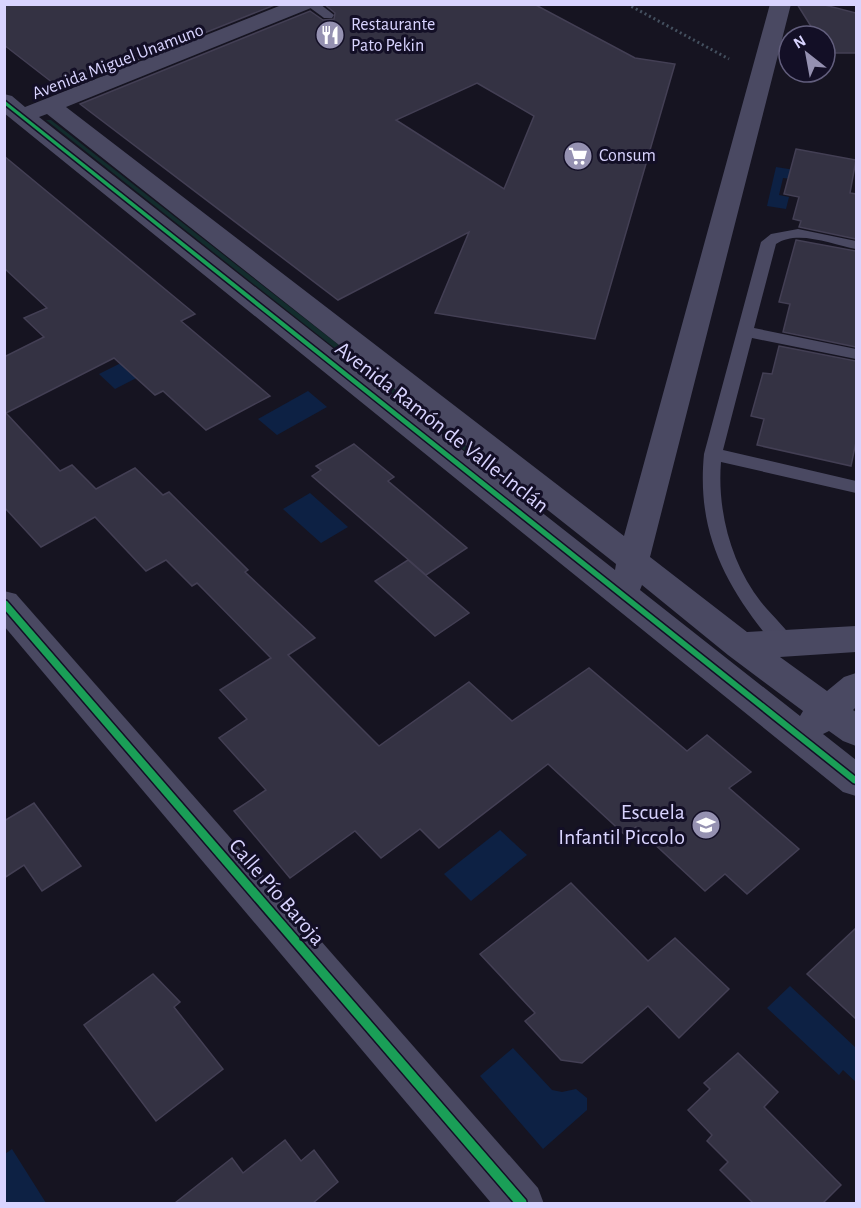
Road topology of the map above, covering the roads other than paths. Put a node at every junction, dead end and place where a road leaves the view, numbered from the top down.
1 (265, 4) edge
2 (304, 4) edge
3 (311, 4) edge
4 (781, 4) edge
5 (328, 15) dead end
6 (16, 109) edge
7 (856, 244) edge
8 (745, 331) junction
9 (856, 354) edge
10 (713, 454) junction
11 (856, 487) edge
12 (633, 561) junction
13 (624, 594) junction
14 (4, 603) edge
15 (856, 639) edge
16 (786, 645) junction
17 (740, 646) junction
18 (856, 687) edge
19 (829, 709) junction
20 (856, 731) edge
21 (800, 736) junction
22 (856, 781) edge
23 (522, 1203) edge

1 - 6 street, Avenida Miguel Unamuno
2 - 6 street
3 - 5 lane
4 - 12 street
6 - 12 street, Avenida Ramón de Valle-Inclán
6 - 13 street, Avenida Ramón de Valle-Inclán
7 - 8 lane
8 - 9 lane
8 - 10 lane
10 - 11 lane
10 - 16 lane
12 - 13 street
12 - 17 street, Avenida Ramón de Valle-Inclán
13 - 21 street, Avenida Ramón de Valle-Inclán
14 - 23 street, Calle Pío Baroja
15 - 16 street
16 - 17 street
17 - 19 street, Avenida Ramón de Valle-Inclán
18 - 19 street
19 - 20 street
19 - 21 street
21 - 22 street, Avenida Ramón de Valle-Inclán

